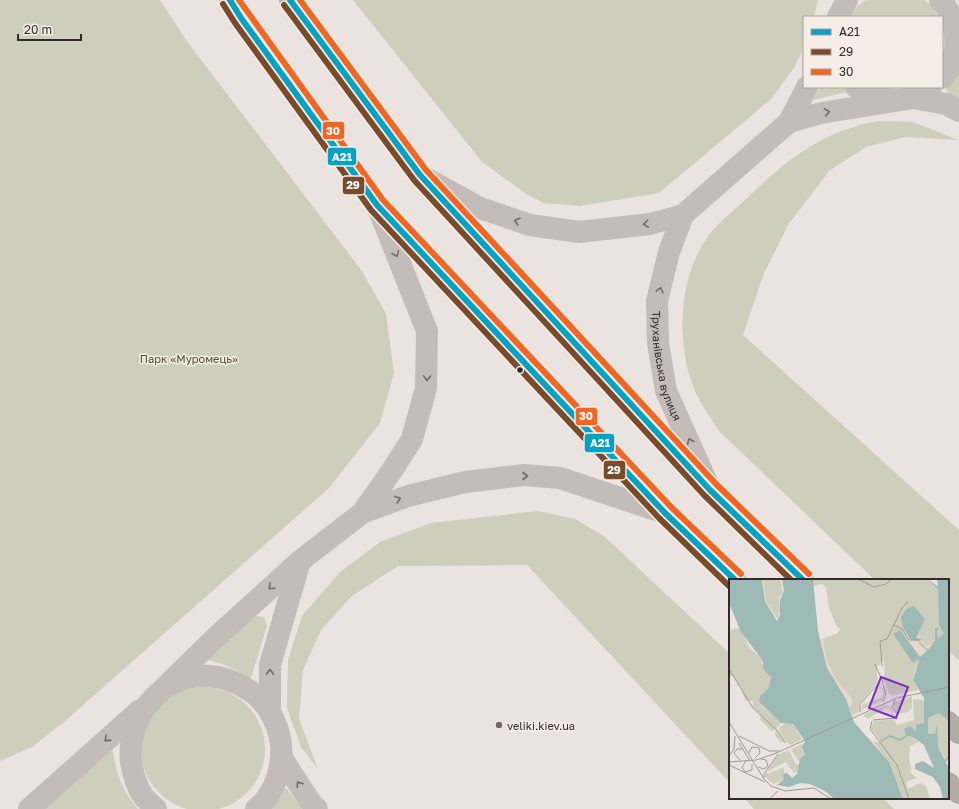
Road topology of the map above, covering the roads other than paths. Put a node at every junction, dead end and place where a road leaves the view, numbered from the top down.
1 (230, 0) edge
2 (290, 0) edge
3 (848, 0) edge
4 (949, 10) edge
5 (839, 16) edge
6 (943, 76) edge
7 (806, 88) edge
8 (858, 88) edge
9 (913, 95) edge
10 (959, 111) edge
11 (789, 122) junction
12 (420, 175) junction
13 (377, 205) junction
14 (684, 215) junction
15 (710, 490) junction
16 (665, 512) junction
17 (362, 513) junction
18 (300, 561) junction
19 (734, 579) edge
20 (801, 579) edge
21 (164, 688) junction
22 (147, 704) junction
23 (270, 711) junction
24 (949, 723) edge
25 (959, 733) edge
26 (282, 758) junction
27 (949, 784) edge
28 (959, 793) edge
29 (29, 809) edge
30 (156, 809) edge
31 (256, 809) edge
32 (317, 809) edge

1 - 13 main road
2 - 12 main road
3 - 5 street
4 - 6 street
7 - 11 street, Труханівська вулиця
8 - 9 street
9 - 10 street, Труханівська вулиця
11 -> 9 street, Труханівська вулиця
11 - 14 street, Труханівська вулиця
14 -> 12 street, Труханівська вулиця
12 - 15 main road
13 - 16 main road
13 -> 17 street
15 -> 14 street, Труханівська вулиця
15 - 20 main road
17 -> 16 street
16 - 19 main road
17 - 18 street
18 -> 21 street
23 -> 18 street
21 - 22 street
21 - 23 street
22 -> 29 street
22 - 30 street
23 - 26 street
24 - 25 main road
26 - 31 street
32 -> 26 street
27 - 28 main road

